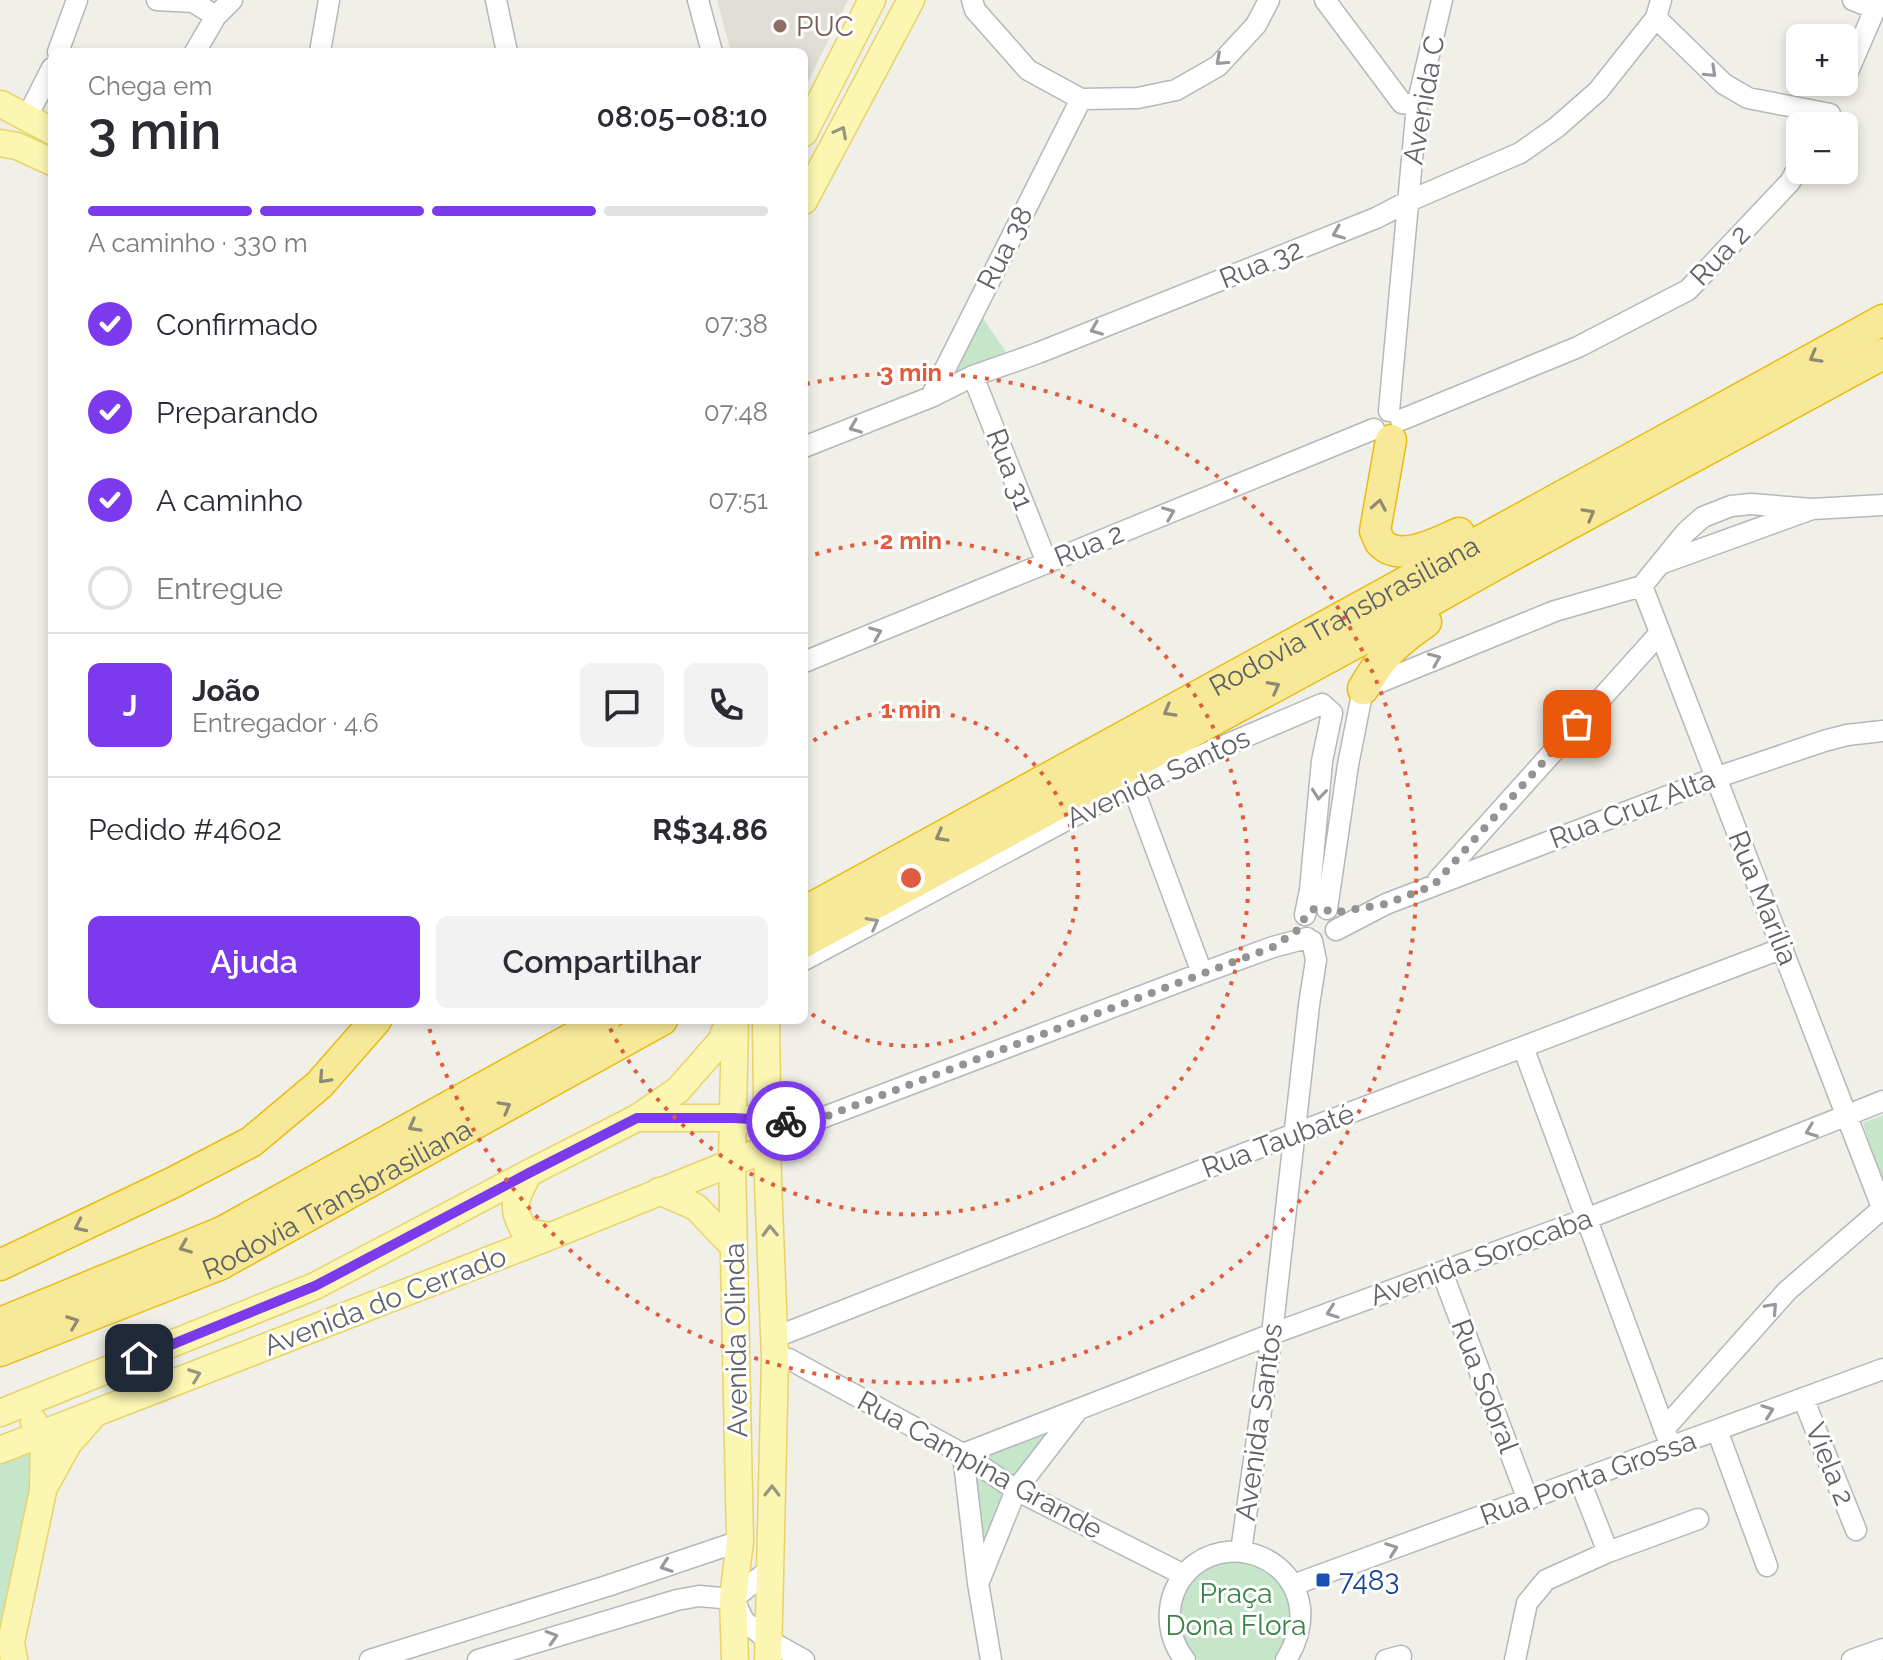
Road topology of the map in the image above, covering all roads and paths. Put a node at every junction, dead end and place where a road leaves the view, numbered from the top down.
1 (77, 0) edge
2 (157, 0) edge
3 (232, 0) edge
4 (329, 0) edge
5 (496, 0) edge
6 (698, 0) edge
7 (872, 0) edge
8 (911, 0) edge
9 (1269, 0) edge
10 (1325, 0) edge
11 (1442, 0) edge
12 (1853, 0) edge
13 (194, 1) edge
14 (970, 3) edge
15 (1876, 4) edge
16 (1658, 9) edge
17 (216, 16) junction
18 (1858, 47) edge
19 (59, 48) edge
20 (197, 48) edge
21 (321, 48) edge
22 (506, 48) edge
23 (711, 48) edge
24 (48, 76) edge
25 (1081, 99) junction
26 (1417, 105) junction
27 (0, 112) edge
28 (1798, 112) edge
29 (27, 117) junction
30 (808, 125) edge
31 (48, 129) edge
32 (0, 143) edge
33 (48, 160) edge
34 (1788, 184) edge
35 (808, 193) edge
36 (1409, 201) junction
37 (1376, 218) junction
38 (1405, 241) junction
39 (1883, 320) edge
40 (1883, 354) edge
41 (973, 376) junction
42 (931, 397) junction
43 (1389, 425) junction
44 (808, 445) edge
45 (1597, 475) junction
46 (1883, 505) edge
47 (1812, 509) junction
48 (1520, 551) junction
49 (1047, 563) junction
50 (1660, 564) junction
51 (1642, 586) junction
52 (1660, 633) junction
53 (808, 660) edge
54 (1363, 689) junction
55 (1883, 731) edge
56 (1322, 761) junction
57 (1348, 765) junction
58 (1715, 778) junction
59 (1132, 785) junction
60 (1434, 885) junction
61 (1319, 930) junction
62 (808, 937) edge
63 (808, 937) edge
64 (808, 937) edge
65 (1783, 948) junction
66 (1202, 973) junction
67 (372, 1024) edge
68 (598, 1024) edge
69 (655, 1024) edge
70 (730, 1024) edge
71 (732, 1024) edge
72 (766, 1024) edge
73 (1523, 1047) junction
74 (1883, 1101) edge
75 (1847, 1116) junction
76 (637, 1118) junction
77 (733, 1118) junction
78 (819, 1119) junction
79 (767, 1121) junction
80 (1294, 1134) junction
81 (768, 1148) junction
82 (732, 1161) junction
83 (529, 1173) junction
84 (659, 1191) junction
85 (1883, 1209) edge
86 (1586, 1219) junction
87 (551, 1236) junction
88 (734, 1247) junction
89 (0, 1265) edge
90 (1442, 1272) junction
91 (0, 1323) edge
92 (1272, 1334) junction
93 (774, 1347) junction
94 (0, 1351) edge
95 (1883, 1369) edge
96 (1803, 1398) junction
97 (5, 1411) edge
98 (1077, 1411) junction
99 (96, 1413) junction
100 (1717, 1430) junction
101 (42, 1434) junction
102 (1667, 1438) junction
103 (0, 1450) edge
104 (963, 1454) junction
105 (1580, 1481) junction
106 (1016, 1490) junction
107 (43, 1491) junction
108 (1528, 1500) junction
109 (1698, 1519) dead end
110 (1856, 1530) dead end
111 (740, 1541) junction
112 (1241, 1551) junction
113 (1608, 1552) junction
114 (1767, 1566) dead end
115 (770, 1569) junction
116 (1184, 1575) junction
117 (978, 1583) junction
118 (1293, 1585) junction
119 (607, 1586) junction
120 (733, 1599) junction
121 (591, 1625) junction
122 (1883, 1649) edge
123 (768, 1650) edge
124 (1180, 1658) edge
125 (14, 1660) edge
126 (370, 1660) edge
127 (478, 1660) edge
128 (735, 1660) edge
129 (804, 1660) edge
130 (991, 1660) edge
131 (1286, 1660) edge
132 (1515, 1660) edge
133 (1852, 1660) edge

1 - 19 street
2 - 13 street
3 - 17 street
4 - 21 street
5 - 22 street
6 - 23 street
7 - 30 main road
35 -> 8 main road
9 -> 25 street
10 - 26 street
11 - 26 street, Avenida C
12 - 15 street
13 - 17 street
14 - 25 street
15 - 18 street
16 -> 28 street
16 - 36 street, Rua 32
17 - 20 street
24 - 29 street
25 - 42 street, Rua 38
26 - 36 street, Avenida C
27 - 29 main road
29 - 31 main road
32 - 33 main road
34 - 43 street, Rua 2
36 - 37 street, Rua 32
36 - 38 street
37 - 38 street
37 -> 41 street, Rua 32
38 - 43 street
39 -> 45 highway, Rodovia Transbrasiliana
48 -> 40 highway, Rodovia Transbrasiliana
41 - 42 street, Rua 32
41 - 49 street, Rua 31
42 -> 44 street, Rua 32
45 -> 43 highway
49 -> 43 street, Rua 2
45 -> 62 highway, Rodovia Transbrasiliana
46 - 47 street
47 - 50 street
47 - 50 street
48 - 54 highway
63 -> 48 highway, Rodovia Transbrasiliana
53 -> 49 street, Rua 2
50 - 51 street
51 - 52 street, Rua Marília
54 -> 51 street
52 - 58 street, Rua Marília
52 - 60 street
54 - 57 street, Avenida Santos
55 - 58 street, Rua Cruz Alta
56 - 57 street
56 - 59 street, Avenida Santos
56 -> 61 street, Avenida Santos
57 - 61 street, Avenida Santos
58 - 60 street, Rua Cruz Alta
58 - 65 street, Rua Marília
64 -> 59 street, Avenida Santos
59 - 66 street
60 - 61 street, Rua Cruz Alta
61 - 66 street, Rua Cruz Alta
61 - 80 street, Avenida Santos
65 - 73 street, Rua Taubaté
65 - 75 street, Rua Marília
66 - 78 street, Rua Cruz Alta
67 -> 89 highway
68 -> 91 highway, Rodovia Transbrasiliana
94 -> 69 highway, Rodovia Transbrasiliana
70 - 76 main road
71 - 77 main road, Avenida Olinda
72 - 79 main road, Avenida Olinda
73 - 80 street, Rua Taubaté
73 - 86 street
74 - 75 street, Avenida Sorocaba
75 - 85 street, Rua Marília
75 -> 86 street, Avenida Sorocaba
76 - 77 main road, Avenida do Cerrado
76 - 83 main road, Avenida do Cerrado
77 - 79 main road, Avenida do Cerrado
77 - 82 main road, Avenida Olinda
78 - 79 street, Rua Cruz Alta
78 - 81 street, Rua Cruz Alta
79 - 81 main road, Avenida Olinda
80 - 92 street, Avenida Santos
80 - 93 street, Rua Taubaté
81 - 82 main road, Avenida do Cerrado
93 -> 81 main road, Avenida Olinda
82 - 84 main road, Avenida do Cerrado
82 - 88 main road, Avenida Olinda
83 - 87 main road
83 - 97 main road, Avenida do Cerrado
84 - 87 main road, Avenida do Cerrado
84 - 88 main road
102 -> 85 street
86 - 90 street, Avenida Sorocaba
86 - 102 street
99 -> 87 main road, Avenida do Cerrado
88 - 111 main road, Avenida Olinda
90 -> 92 street, Avenida Sorocaba
90 - 108 street, Rua Sobral
92 - 98 street, Avenida Sorocaba
92 - 112 street, Avenida Santos
93 - 104 street, Rua Campina Grande
115 -> 93 main road, Avenida Olinda
95 - 96 street, Rua Ponta Grossa
100 -> 96 street, Rua Ponta Grossa
96 - 110 street, Viela 2
97 - 101 main road
98 - 104 street, Avenida Sorocaba
98 - 106 street
99 - 101 main road, Avenida do Cerrado
99 - 107 main road
100 - 102 street, Rua Ponta Grossa
100 - 114 street
101 - 103 main road, Avenida do Cerrado
101 - 107 main road
102 - 105 street, Rua Ponta Grossa
104 - 106 street, Rua Campina Grande
104 - 117 street
105 - 108 street, Rua Ponta Grossa
105 - 113 street
106 - 116 street, Rua Campina Grande
106 - 117 street
107 - 125 main road
118 -> 108 street, Rua Ponta Grossa
109 - 113 street
111 -> 119 street
111 - 120 main road, Avenida Olinda
112 - 116 street
112 - 118 street
113 - 132 street
115 - 120 street
115 - 123 main road, Avenida Olinda
116 - 124 street
117 - 130 street
118 - 131 street
119 - 121 street
119 - 126 street
120 - 121 street
120 - 123 street
120 - 128 main road, Avenida Olinda
127 -> 121 street
122 - 133 street
123 - 129 street

